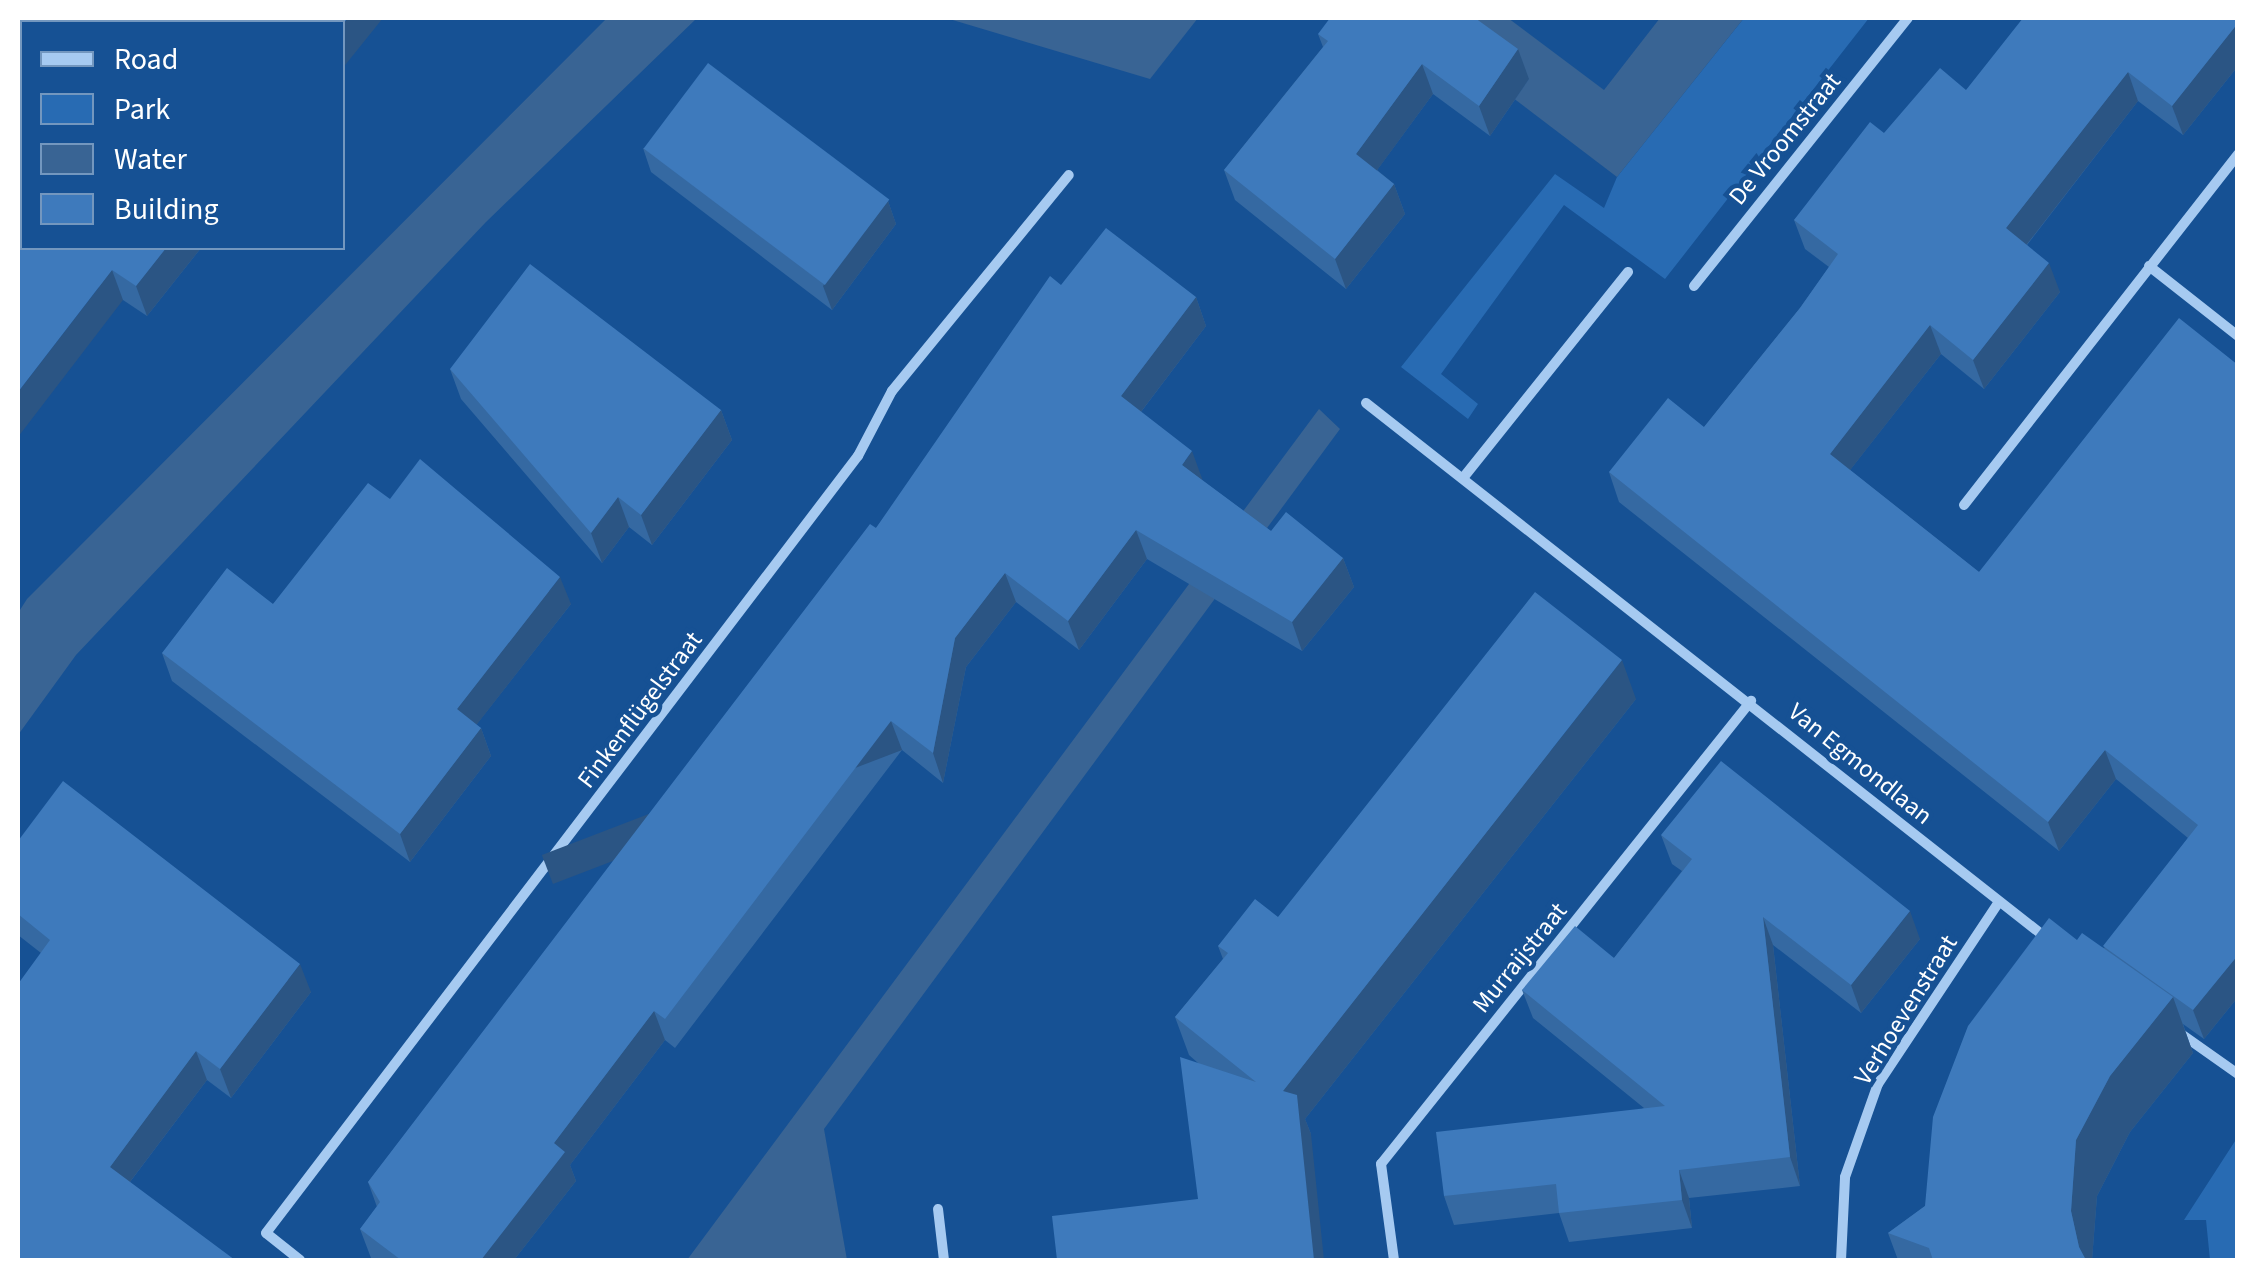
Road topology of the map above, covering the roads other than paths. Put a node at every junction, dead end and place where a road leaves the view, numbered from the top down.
1 (1908, 18) edge
2 (2238, 154) edge
3 (1069, 175) dead end
4 (2149, 266) junction
5 (1628, 272) dead end
6 (1694, 286) dead end
7 (2238, 336) edge
8 (1366, 403) dead end
9 (1463, 478) junction
10 (1964, 504) dead end
11 (1751, 701) junction
12 (1998, 902) junction
13 (2067, 953) edge
14 (2160, 1019) edge
15 (2238, 1074) edge
16 (938, 1209) dead end
17 (300, 1260) edge
18 (944, 1260) edge
19 (1394, 1260) edge
20 (1841, 1260) edge

1 - 6 street, De Vroomstraat
2 - 4 street
3 - 17 street, Finkenflügelstraat
4 - 7 street
4 - 10 street
5 - 9 street
8 - 9 street, Van Egmondlaan
9 - 11 street, Van Egmondlaan
11 - 12 street, Van Egmondlaan
11 - 19 street, Murraijstraat
12 - 13 street, Van Egmondlaan
12 - 20 street, Verhoevenstraat
14 - 15 street
16 - 18 street

